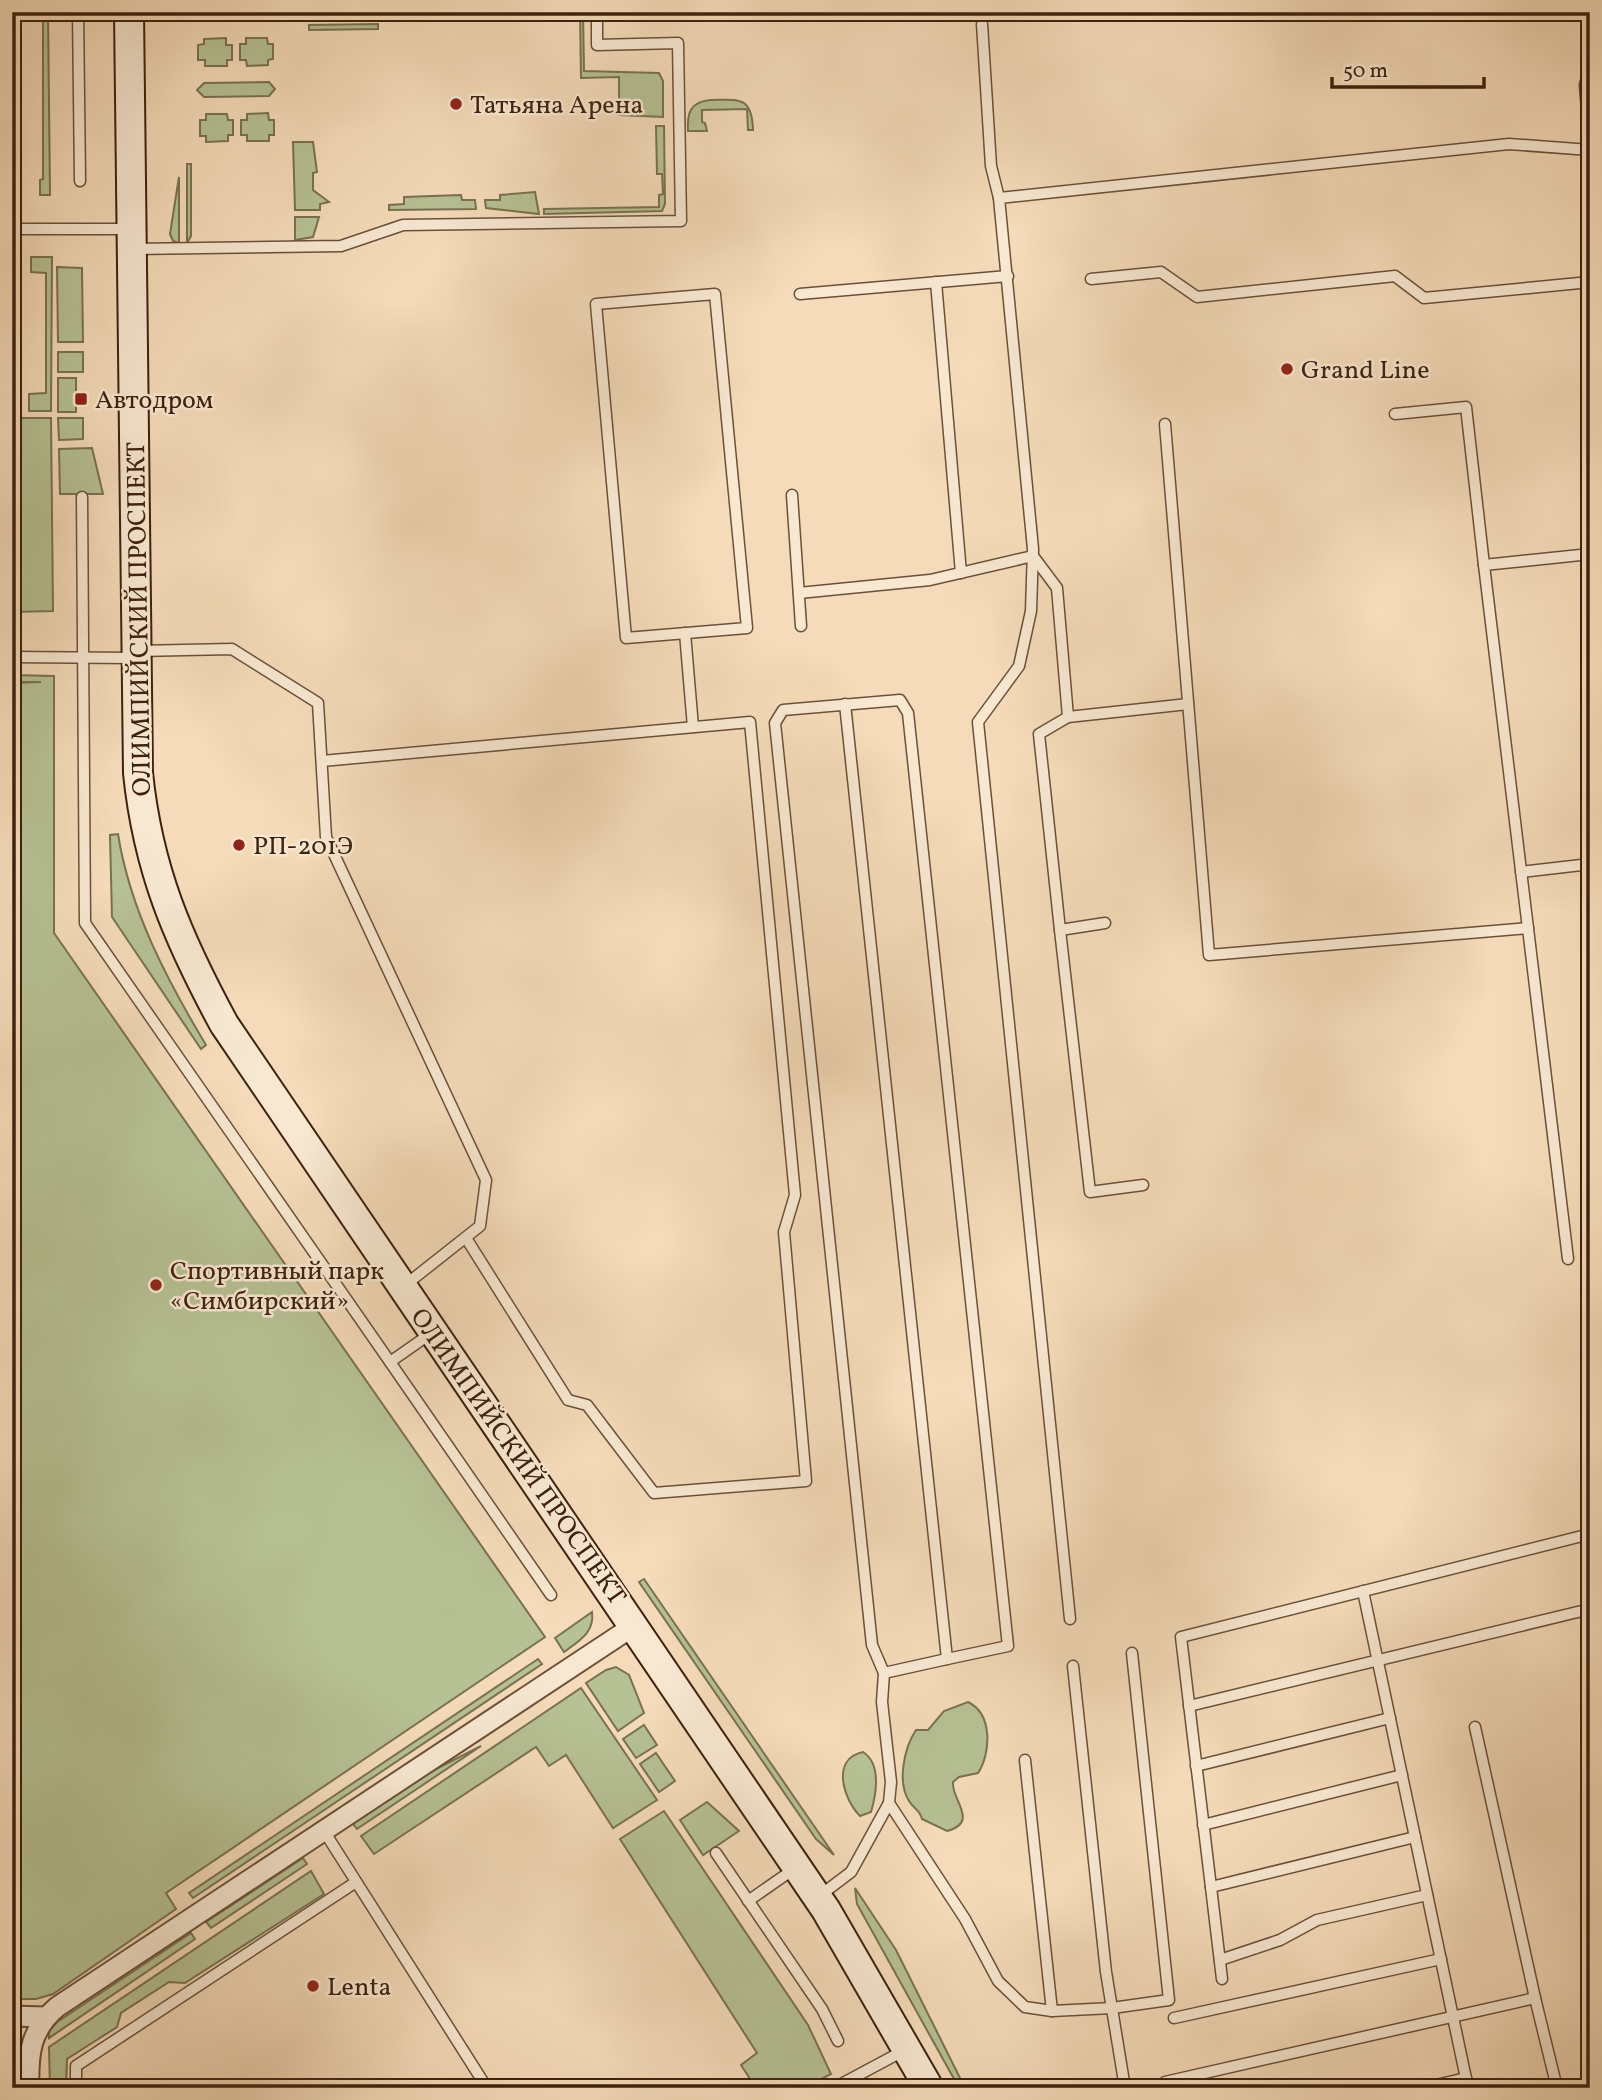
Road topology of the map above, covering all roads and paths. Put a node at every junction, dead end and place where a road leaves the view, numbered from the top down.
1 (78, 12) edge
2 (130, 12) edge
3 (597, 12) edge
4 (982, 24) dead end
5 (1590, 66) edge
6 (1590, 149) edge
7 (80, 181) dead end
8 (999, 198) junction
9 (12, 229) edge
10 (132, 239) junction
11 (1008, 276) junction
12 (1091, 279) dead end
13 (936, 282) junction
14 (1590, 282) edge
15 (800, 293) dead end
16 (1395, 414) dead end
17 (1165, 424) dead end
18 (792, 495) dead end
19 (82, 497) dead end
20 (1590, 554) edge
21 (1033, 556) junction
22 (1484, 565) junction
23 (961, 573) junction
24 (799, 593) junction
25 (801, 625) dead end
26 (685, 633) junction
27 (137, 654) junction
28 (12, 657) edge
29 (83, 657) junction
30 (845, 704) junction
31 (1188, 704) junction
32 (1068, 717) junction
33 (694, 727) junction
34 (322, 761) junction
35 (1590, 864) edge
36 (1521, 872) junction
37 (1105, 923) dead end
38 (1528, 928) junction
39 (1060, 930) junction
40 (1143, 1185) dead end
41 (466, 1238) junction
42 (1568, 1259) dead end
43 (403, 1287) junction
44 (433, 1332) junction
45 (390, 1362) junction
46 (1590, 1534) edge
47 (1363, 1591) junction
48 (551, 1595) dead end
49 (1590, 1609) edge
50 (1070, 1619) dead end
51 (635, 1625) junction
52 (1132, 1653) dead end
53 (947, 1659) junction
54 (1378, 1663) junction
55 (1073, 1666) dead end
56 (884, 1672) junction
57 (1189, 1706) junction
58 (1390, 1718) junction
59 (1475, 1727) dead end
60 (1024, 1760) dead end
61 (1196, 1766) junction
62 (1402, 1775) junction
63 (889, 1803) junction
64 (1203, 1825) junction
65 (324, 1831) junction
66 (1415, 1837) junction
67 (716, 1853) dead end
68 (797, 1867) junction
69 (356, 1882) junction
70 (1211, 1887) junction
71 (1427, 1895) junction
72 (818, 1897) junction
73 (748, 1901) junction
74 (1441, 1959) junction
75 (1220, 1960) junction
76 (1222, 1979) dead end
77 (1535, 1998) junction
78 (1112, 2008) junction
79 (1052, 2011) junction
80 (12, 2016) edge
81 (46, 2017) junction
82 (1453, 2017) junction
83 (1174, 2018) dead end
84 (838, 2041) dead end
85 (908, 2048) junction
86 (1165, 2082) dead end
87 (1467, 2083) edge
88 (29, 2088) edge
89 (76, 2088) edge
90 (488, 2088) edge
91 (834, 2088) edge
92 (929, 2088) edge
93 (1125, 2088) edge
94 (1423, 2088) edge
95 (1557, 2088) edge

1 - 7 lane
2 - 10 street, ОЛИМПИЙСКИЙ ПРОСПЕКТ
3 - 10 lane
4 - 8 lane
5 - 6 lane
6 - 8 lane
8 - 11 lane
9 - 10 lane
10 - 27 street, ОЛИМПИЙСКИЙ ПРОСПЕКТ
11 - 13 lane
11 - 21 lane
12 - 14 lane
13 - 15 lane
13 - 23 lane
16 - 22 lane
17 - 31 lane
18 - 24 lane
19 - 29 lane
20 - 22 lane
21 - 23 lane
21 - 32 lane
21 - 50 lane
22 - 36 lane
23 - 24 lane
24 - 25 lane
26 - 26 lane
26 - 33 lane
27 - 29 lane
27 - 34 lane
27 - 43 street, ОЛИМПИЙСКИЙ ПРОСПЕКТ
28 - 29 lane
29 - 45 lane
30 - 53 lane
30 - 53 lane
30 - 56 lane
31 - 32 lane
31 - 38 lane
32 - 39 lane
33 - 34 lane
33 - 41 lane
34 - 41 lane
35 - 36 lane
36 - 38 lane
37 - 39 lane
38 - 42 lane
39 - 40 lane
41 - 43 lane
43 - 44 street, ОЛИМПИЙСКИЙ ПРОСПЕКТ
44 - 45 lane
44 - 51 street, ОЛИМПИЙСКИЙ ПРОСПЕКТ
45 - 48 lane
46 - 47 lane
47 - 54 lane
47 - 57 lane
49 - 54 lane
51 - 65 street
51 - 68 street, ОЛИМПИЙСКИЙ ПРОСПЕКТ
52 - 78 lane
53 - 56 lane
54 - 57 lane
54 - 58 lane
55 - 78 lane
56 - 63 lane
57 - 61 lane
58 - 61 lane
58 - 62 lane
59 - 77 lane
60 - 79 lane
61 - 64 lane
62 - 64 lane
62 - 66 lane
63 - 72 lane
63 - 79 lane
64 - 70 lane
65 - 69 lane
65 - 81 street
66 - 70 lane
66 - 71 lane
67 - 73 lane
68 - 72 street, ОЛИМПИЙСКИЙ ПРОСПЕКТ
68 - 73 lane
69 - 89 lane
69 - 90 lane
70 - 75 lane
71 - 74 lane
71 - 75 lane
72 - 85 street, ОЛИМПИЙСКИЙ ПРОСПЕКТ
73 - 84 lane
74 - 82 lane
74 - 83 lane
75 - 76 lane
77 - 82 lane
77 - 95 lane
78 - 79 lane
78 - 93 lane
80 - 81 street
81 - 88 street
82 - 86 lane
82 - 87 lane
85 - 91 lane
85 - 92 street, ОЛИМПИЙСКИЙ ПРОСПЕКТ
87 - 94 lane

